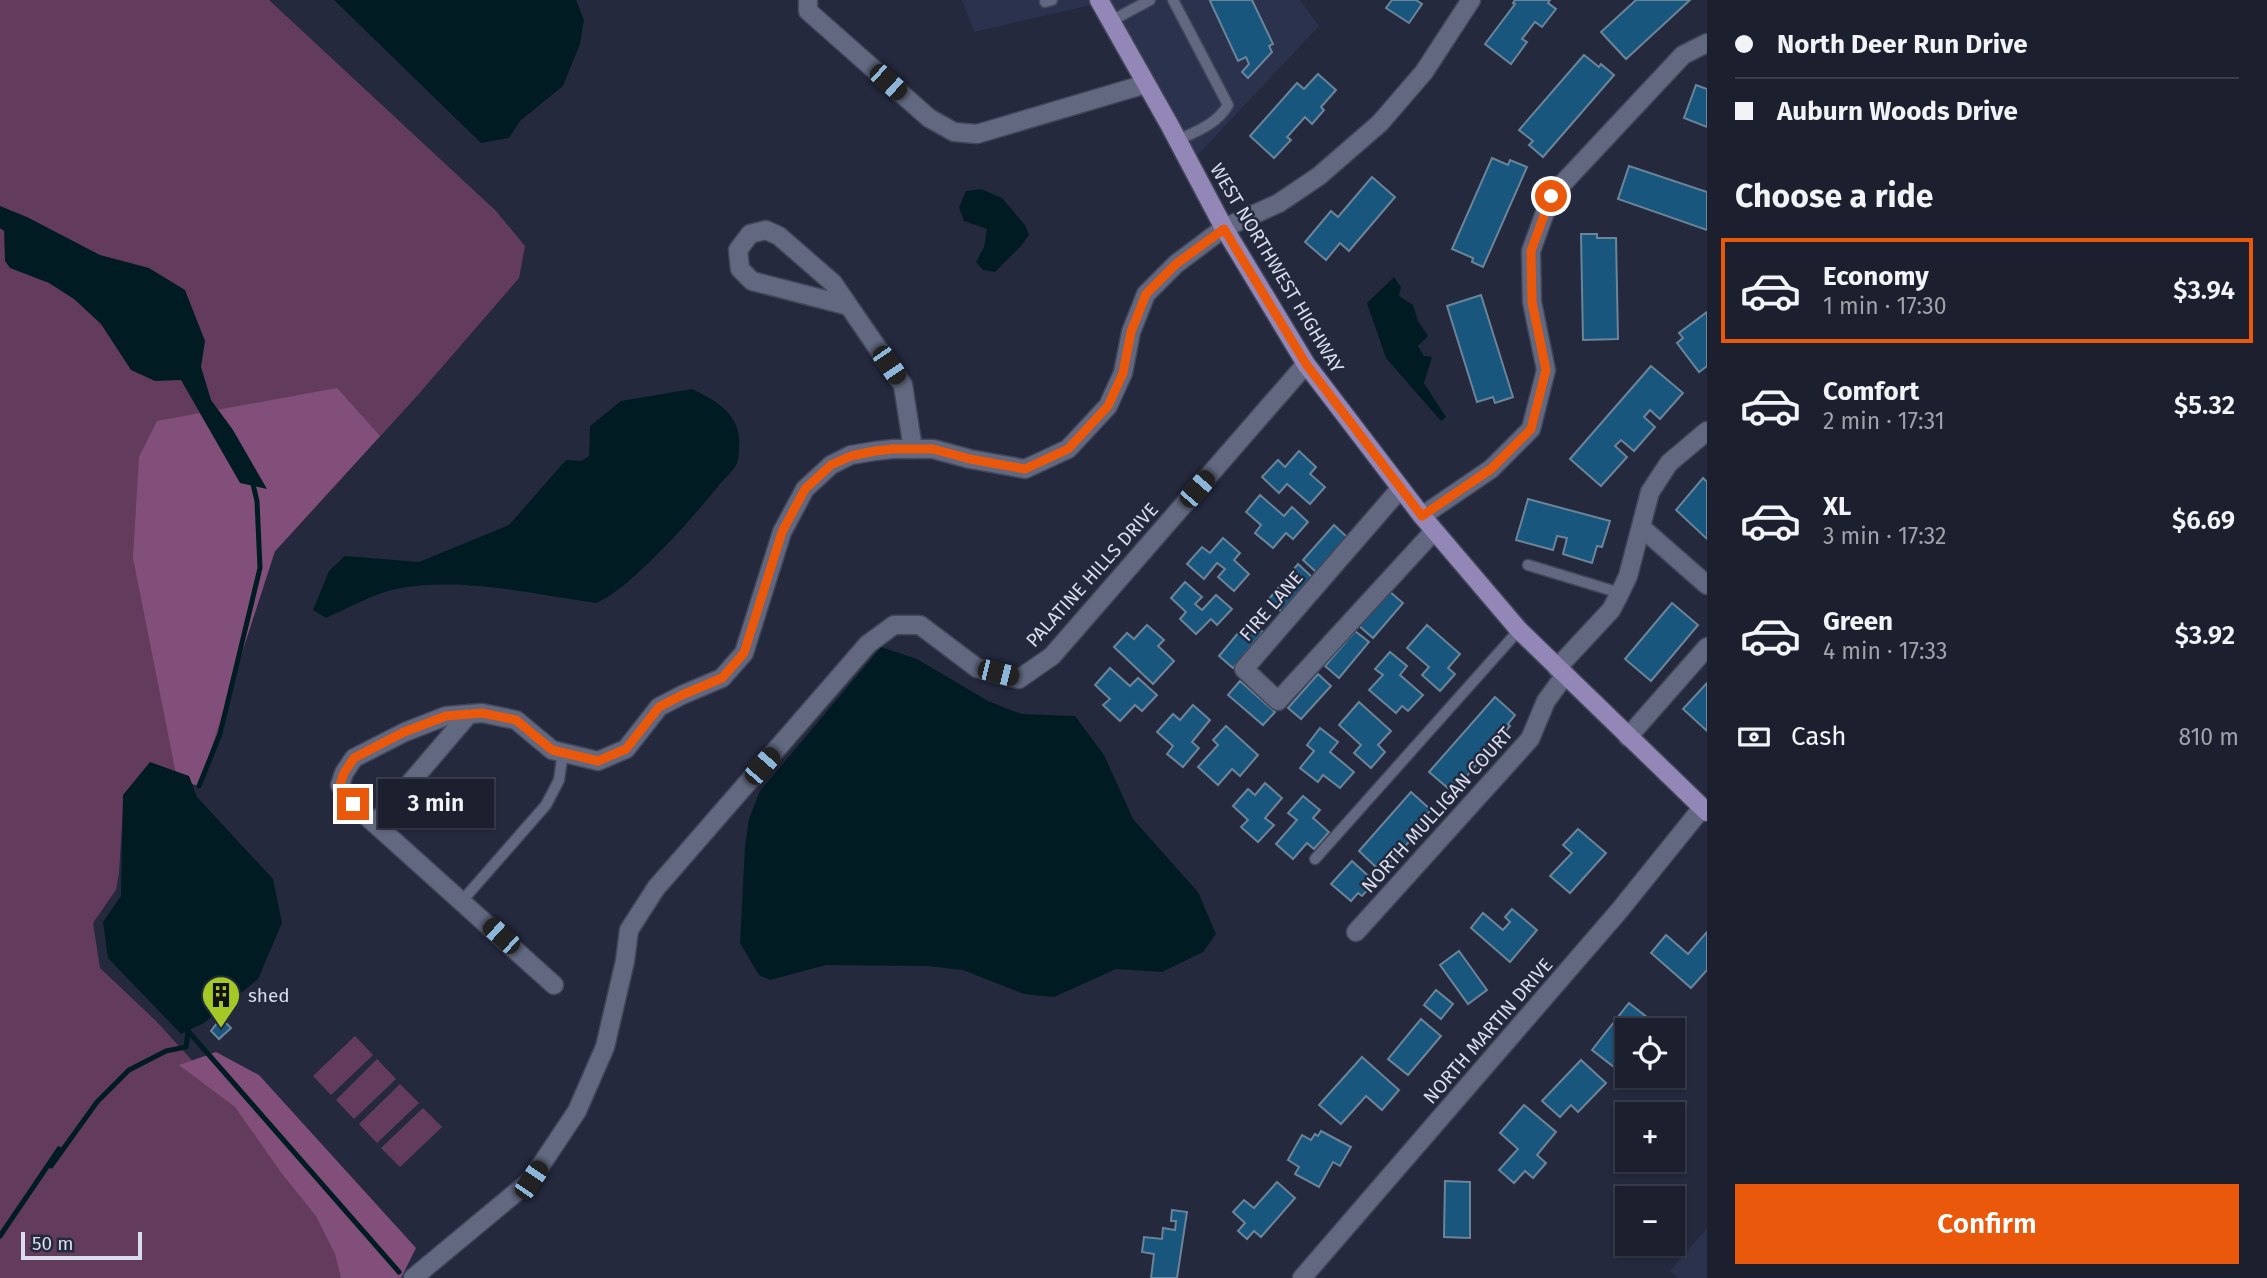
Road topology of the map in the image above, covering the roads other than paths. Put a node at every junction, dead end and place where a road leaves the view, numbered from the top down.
1 (1099, 0) edge
2 (1150, 0) edge
3 (1173, 0) edge
4 (1471, 0) edge
5 (808, 5) edge
6 (1111, 21) junction
7 (1707, 43) edge
8 (1146, 84) junction
9 (1178, 140) junction
10 (1224, 229) junction
11 (849, 306) junction
12 (1306, 364) junction
13 (1707, 431) edge
14 (913, 449) junction
15 (1401, 489) junction
16 (1422, 516) junction
17 (1642, 528) junction
18 (1434, 531) junction
19 (1528, 565) dead end
20 (1707, 585) edge
21 (1619, 593) junction
22 (1519, 630) junction
23 (1707, 647) edge
24 (1561, 672) junction
25 (469, 714) junction
26 (1628, 737) junction
27 (563, 752) junction
28 (1705, 810) edge
29 (375, 824) junction
30 (1315, 859) dead end
31 (462, 901) junction
32 (1356, 932) dead end
33 (554, 985) dead end
34 (413, 1278) edge
35 (1302, 1278) edge

1 - 6 main road, WEST NORTHWEST HIGHWAY
2 - 6 lane
3 - 9 lane
4 - 10 street
5 - 8 street
6 - 8 main road, WEST NORTHWEST HIGHWAY
7 - 16 street
8 - 9 main road, WEST NORTHWEST HIGHWAY
9 - 10 main road, WEST NORTHWEST HIGHWAY
10 - 12 main road, WEST NORTHWEST HIGHWAY
10 - 14 street
11 - 11 street
11 - 14 street
12 - 15 main road, WEST NORTHWEST HIGHWAY
12 - 34 street, PALATINE HILLS DRIVE
13 - 17 street, NORTH MULLIGAN COURT
14 - 27 street
15 - 16 main road, WEST NORTHWEST HIGHWAY
15 - 18 street, FIRE LANE
16 - 18 main road, WEST NORTHWEST HIGHWAY
17 - 20 street
17 - 21 street, NORTH MULLIGAN COURT
18 - 22 main road, WEST NORTHWEST HIGHWAY
19 - 21 lane
21 - 24 street, NORTH MULLIGAN COURT
22 - 24 main road, WEST NORTHWEST HIGHWAY
22 - 30 lane
23 - 26 street
24 - 26 main road, WEST NORTHWEST HIGHWAY
24 - 32 street, NORTH MULLIGAN COURT
25 - 27 street
25 - 29 street
25 - 29 street
26 - 28 main road, WEST NORTHWEST HIGHWAY
27 - 31 lane
28 - 35 street, NORTH MARTIN DRIVE
29 - 31 street
31 - 33 street

